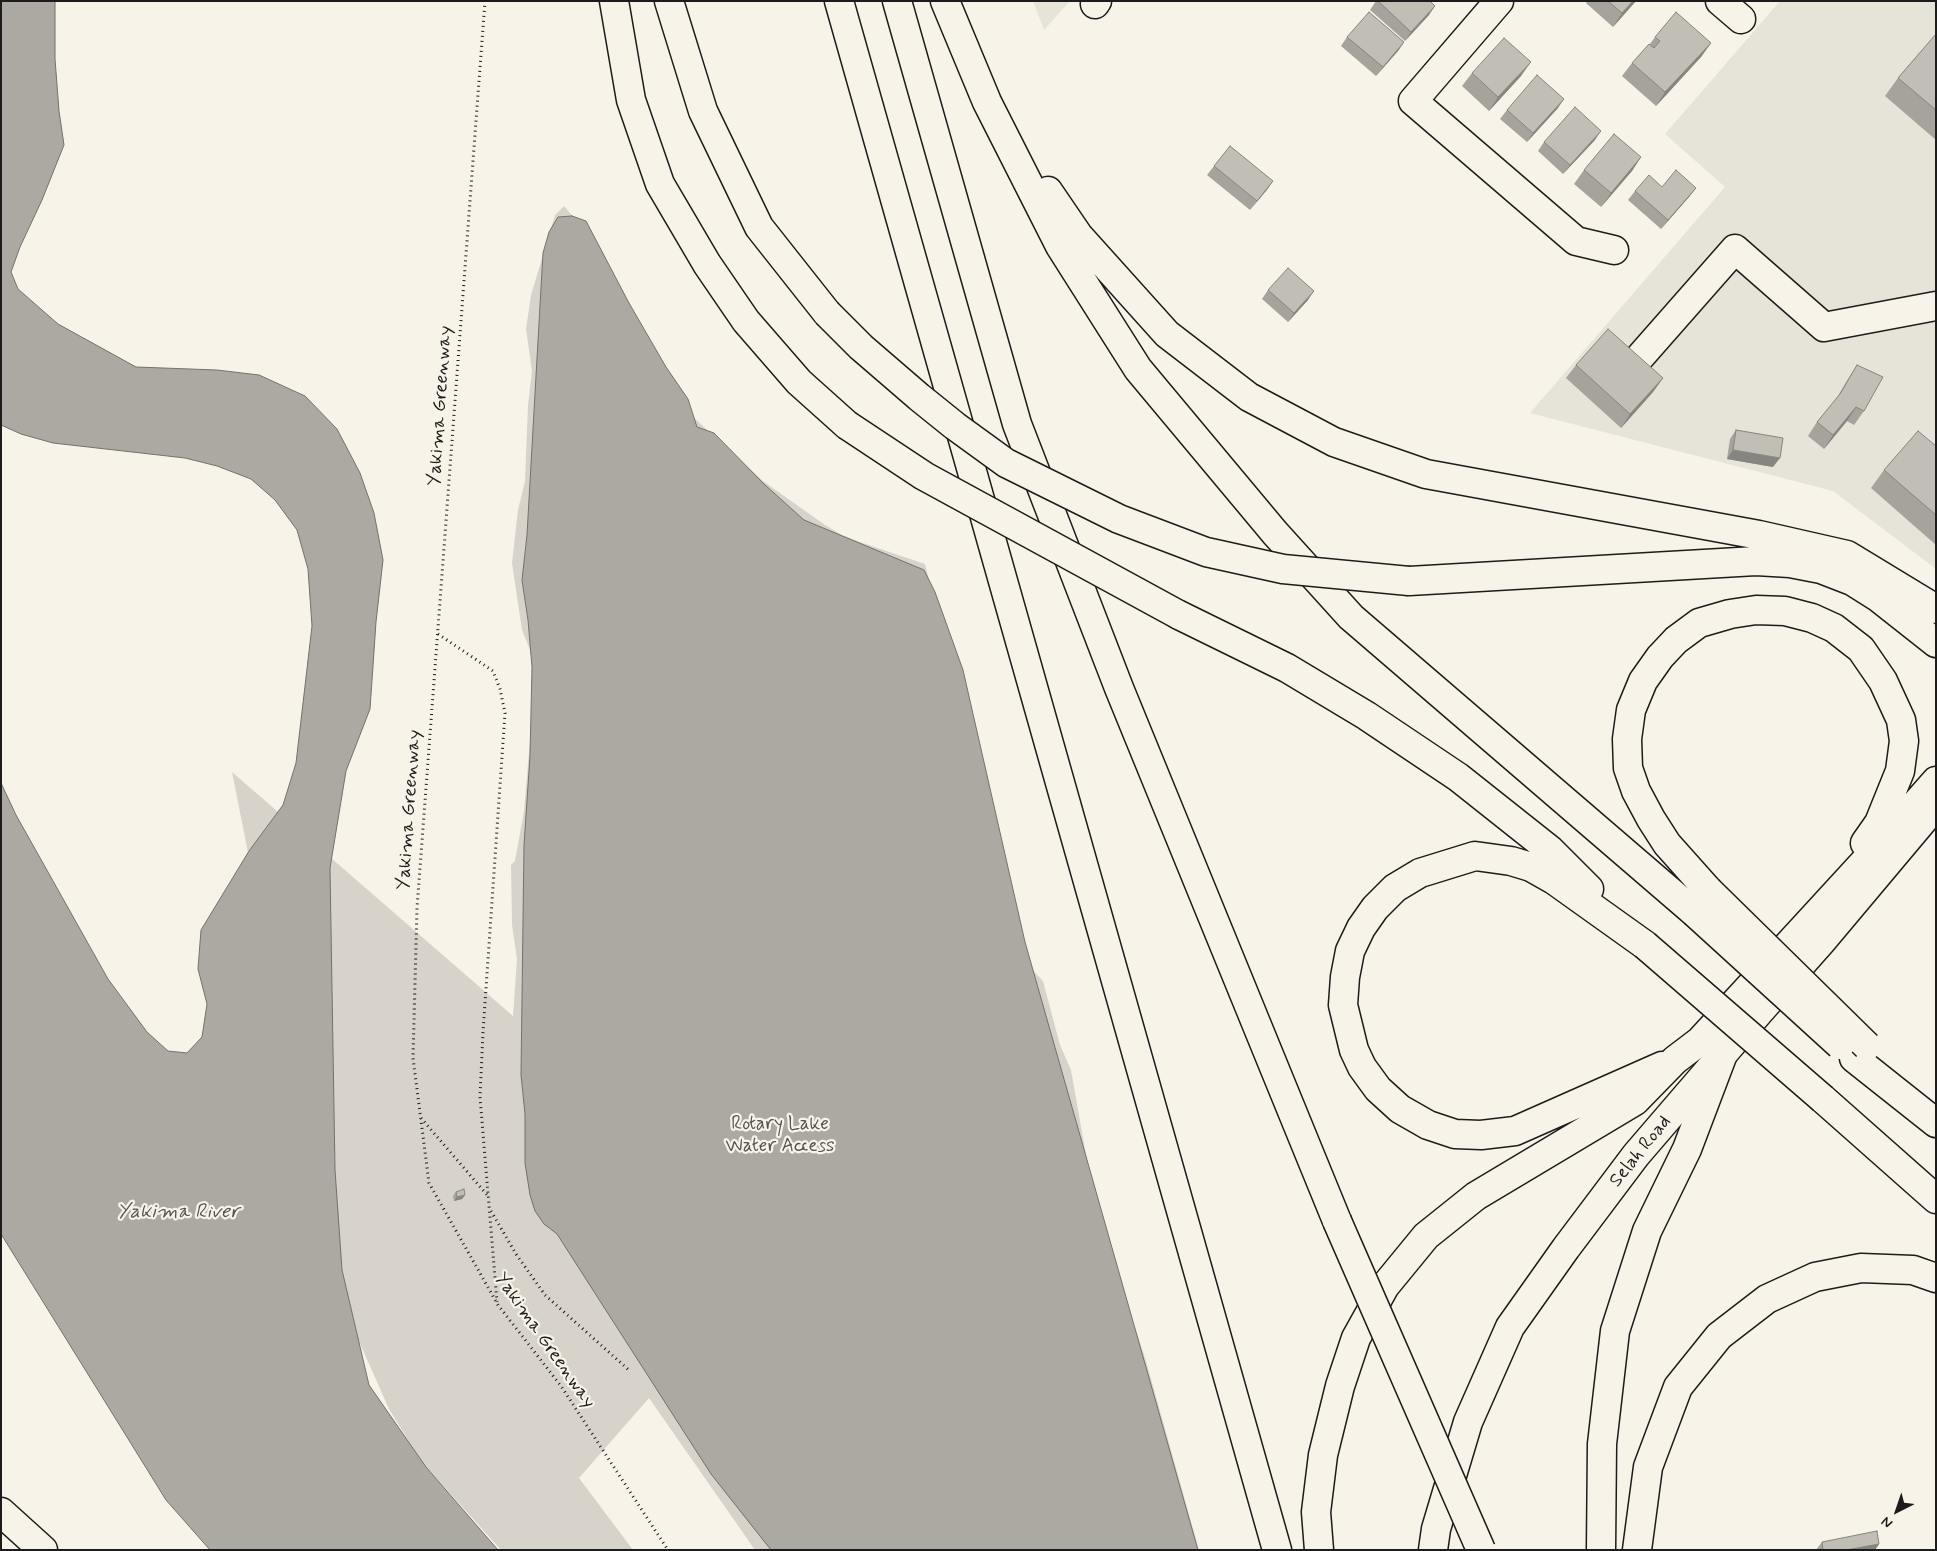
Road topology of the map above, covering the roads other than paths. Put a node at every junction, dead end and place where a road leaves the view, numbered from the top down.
1 (614, 1) edge
2 (669, 1) edge
3 (839, 1) edge
4 (897, 1) edge
5 (945, 1) edge
6 (1499, 1) edge
7 (1720, 1) edge
8 (1741, 19) dead end
9 (987, 102) junction
10 (1614, 250) dead end
11 (1936, 306) edge
12 (1640, 357) edge
13 (1936, 609) edge
14 (1936, 643) edge
15 (1936, 781) edge
16 (1936, 805) edge
17 (1701, 901) junction
18 (1816, 915) junction
19 (1645, 945) junction
20 (1861, 1052) junction
21 (1723, 1054) junction
22 (1674, 1060) junction
23 (1936, 1110) edge
24 (1936, 1123) edge
25 (1936, 1199) edge
26 (1936, 1278) edge
27 (1, 1512) edge
28 (43, 1550) edge
29 (1277, 1550) edge
30 (1320, 1550) edge
31 (1433, 1550) edge
32 (1481, 1550) edge
33 (1601, 1550) edge
34 (1637, 1550) edge

1 - 19 main road, bridge
2 - 14 main road, bridge
3 - 29 main road
4 - 32 main road, bridge
5 - 9 main road
6 - 10 main road
7 - 8 main road
9 - 13 main road
9 - 17 main road
11 - 12 main road
15 - 18 main road
16 - 21 main road, Selah Road
17 - 18 main road
17 - 20 main road, bridge
18 - 22 main road
19 - 22 main road
19 - 25 main road, bridge
20 - 23 main road
20 - 24 main road
21 - 31 main road, Selah Road
21 - 33 main road
22 - 30 main road
26 - 34 main road
27 - 28 main road

